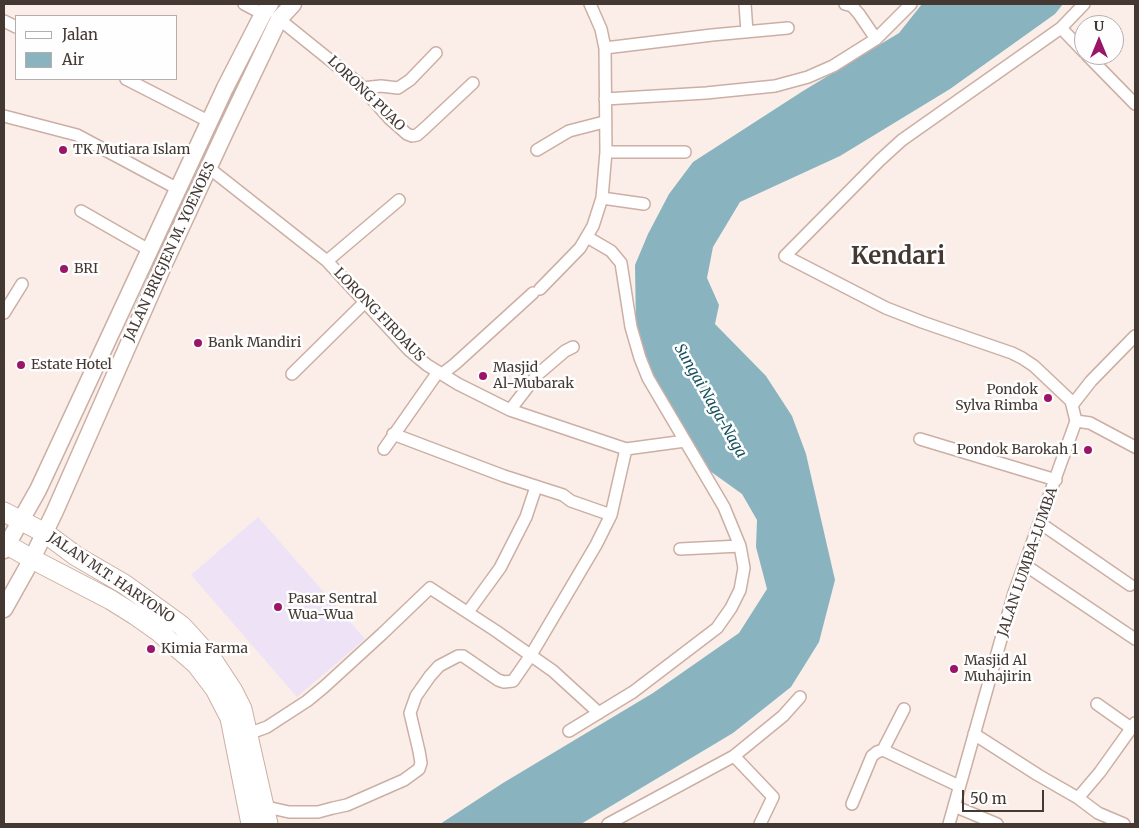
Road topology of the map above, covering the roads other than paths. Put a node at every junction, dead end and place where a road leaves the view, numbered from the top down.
1 (244, 4) edge
2 (293, 4) edge
3 (590, 4) edge
4 (745, 4) edge
5 (845, 4) edge
6 (911, 4) edge
7 (1084, 4) edge
8 (266, 9) edge
9 (279, 19) junction
10 (788, 28) dead end
11 (1061, 28) junction
12 (747, 32) junction
13 (876, 39) junction
14 (1074, 42) edge
15 (605, 48) junction
16 (436, 53) dead end
17 (1097, 65) edge
18 (128, 80) edge
19 (473, 83) dead end
20 (362, 88) junction
21 (604, 99) junction
22 (1135, 104) edge
23 (4, 116) edge
24 (210, 122) junction
25 (604, 122) junction
26 (226, 130) junction
27 (537, 150) dead end
28 (606, 152) junction
29 (685, 152) dead end
30 (209, 168) junction
31 (178, 189) junction
32 (602, 198) junction
33 (399, 200) dead end
34 (644, 204) dead end
35 (81, 211) dead end
36 (587, 237) junction
37 (149, 250) junction
38 (327, 262) junction
39 (22, 284) dead end
40 (365, 302) junction
41 (4, 312) edge
42 (1135, 336) edge
43 (574, 348) dead end
44 (440, 373) junction
45 (292, 374) dead end
46 (1073, 404) junction
47 (510, 410) junction
48 (1076, 421) junction
49 (393, 434) junction
50 (920, 439) dead end
51 (685, 441) junction
52 (1135, 447) edge
53 (384, 449) dead end
54 (626, 449) junction
55 (1056, 480) junction
56 (536, 487) junction
57 (611, 515) junction
58 (12, 516) edge
59 (1040, 523) junction
60 (44, 533) junction
61 (5, 546) edge
62 (740, 546) junction
63 (680, 549) dead end
64 (32, 559) junction
65 (1025, 565) junction
66 (1130, 585) dead end
67 (4, 609) edge
68 (468, 612) junction
69 (1135, 639) edge
70 (531, 655) junction
71 (800, 697) dead end
72 (1097, 704) dead end
73 (904, 709) dead end
74 (598, 713) junction
75 (1133, 725) edge
76 (569, 731) dead end
77 (248, 734) junction
78 (974, 734) junction
79 (883, 750) junction
80 (734, 756) junction
81 (959, 786) junction
82 (1078, 798) junction
83 (852, 804) dead end
84 (954, 806) junction
85 (265, 815) edge
86 (251, 824) edge
87 (608, 824) edge
88 (760, 824) edge
89 (949, 824) edge
90 (997, 824) edge
91 (1124, 824) edge

1 - 8 street
2 - 9 main road, JALAN BRIGJEN M. YOENOES
3 - 15 street
4 - 12 street
5 - 13 street
6 - 13 street
7 - 11 street
8 - 24 main road, JALAN BRIGJEN M. YOENOES
9 - 20 street, LORONG PUAO
9 - 26 main road, JALAN BRIGJEN M. YOENOES
10 - 12 street
11 - 14 street
11 - 46 street
12 - 15 street
13 - 21 street
15 - 21 street
16 - 20 street
17 - 22 street
18 - 24 street
19 - 20 street, LORONG PUAO
21 - 25 street
23 - 31 street
24 - 26 main road
24 - 31 main road, JALAN BRIGJEN M. YOENOES
25 - 27 street
25 - 28 street
26 - 30 main road, JALAN BRIGJEN M. YOENOES
28 - 29 street
28 - 32 street
30 - 38 street, LORONG FIRDAUS
30 - 60 main road, JALAN BRIGJEN M. YOENOES
31 - 37 main road, JALAN BRIGJEN M. YOENOES
32 - 34 street
32 - 36 street
33 - 38 street
35 - 37 street
36 - 44 street
36 - 51 street
37 - 58 main road, JALAN BRIGJEN M. YOENOES
38 - 40 street, LORONG FIRDAUS
39 - 41 street
40 - 44 street, LORONG FIRDAUS
40 - 45 street
42 - 46 street
43 - 47 street
44 - 47 street, LORONG FIRDAUS
44 - 49 street
46 - 48 street
47 - 54 street, LORONG FIRDAUS
48 - 52 street
48 - 55 street, JALAN LUMBA-LUMBA
49 - 53 street
49 - 56 street
50 - 55 street
51 - 54 street, LORONG FIRDAUS
51 - 62 street
54 - 57 street
55 - 59 street, JALAN LUMBA-LUMBA
56 - 57 street
56 - 68 street
57 - 70 street
58 - 60 highway, JALAN M.T. HARYONO
58 - 61 main road, JALAN BRIGJEN M. YOENOES
59 - 65 street, JALAN LUMBA-LUMBA
59 - 66 street
60 - 64 main road, JALAN BRIGJEN M. YOENOES
60 - 77 highway, JALAN M.T. HARYONO
61 - 64 highway, JALAN M.T. HARYONO
62 - 63 street
62 - 74 street
64 - 67 main road, JALAN BRIGJEN M. YOENOES
64 - 86 highway, JALAN M.T. HARYONO
65 - 69 street
65 - 78 street, JALAN LUMBA-LUMBA
68 - 70 street
68 - 77 street
70 - 74 street
70 - 85 street
71 - 80 street
72 - 75 street
73 - 79 street
74 - 76 street
75 - 82 street
77 - 85 highway, JALAN M.T. HARYONO
78 - 81 street, JALAN LUMBA-LUMBA
78 - 82 street
79 - 81 street
79 - 83 street
80 - 87 street
80 - 88 street
81 - 84 street, JALAN LUMBA-LUMBA
82 - 91 street
84 - 89 street, JALAN LUMBA-LUMBA
84 - 90 street

